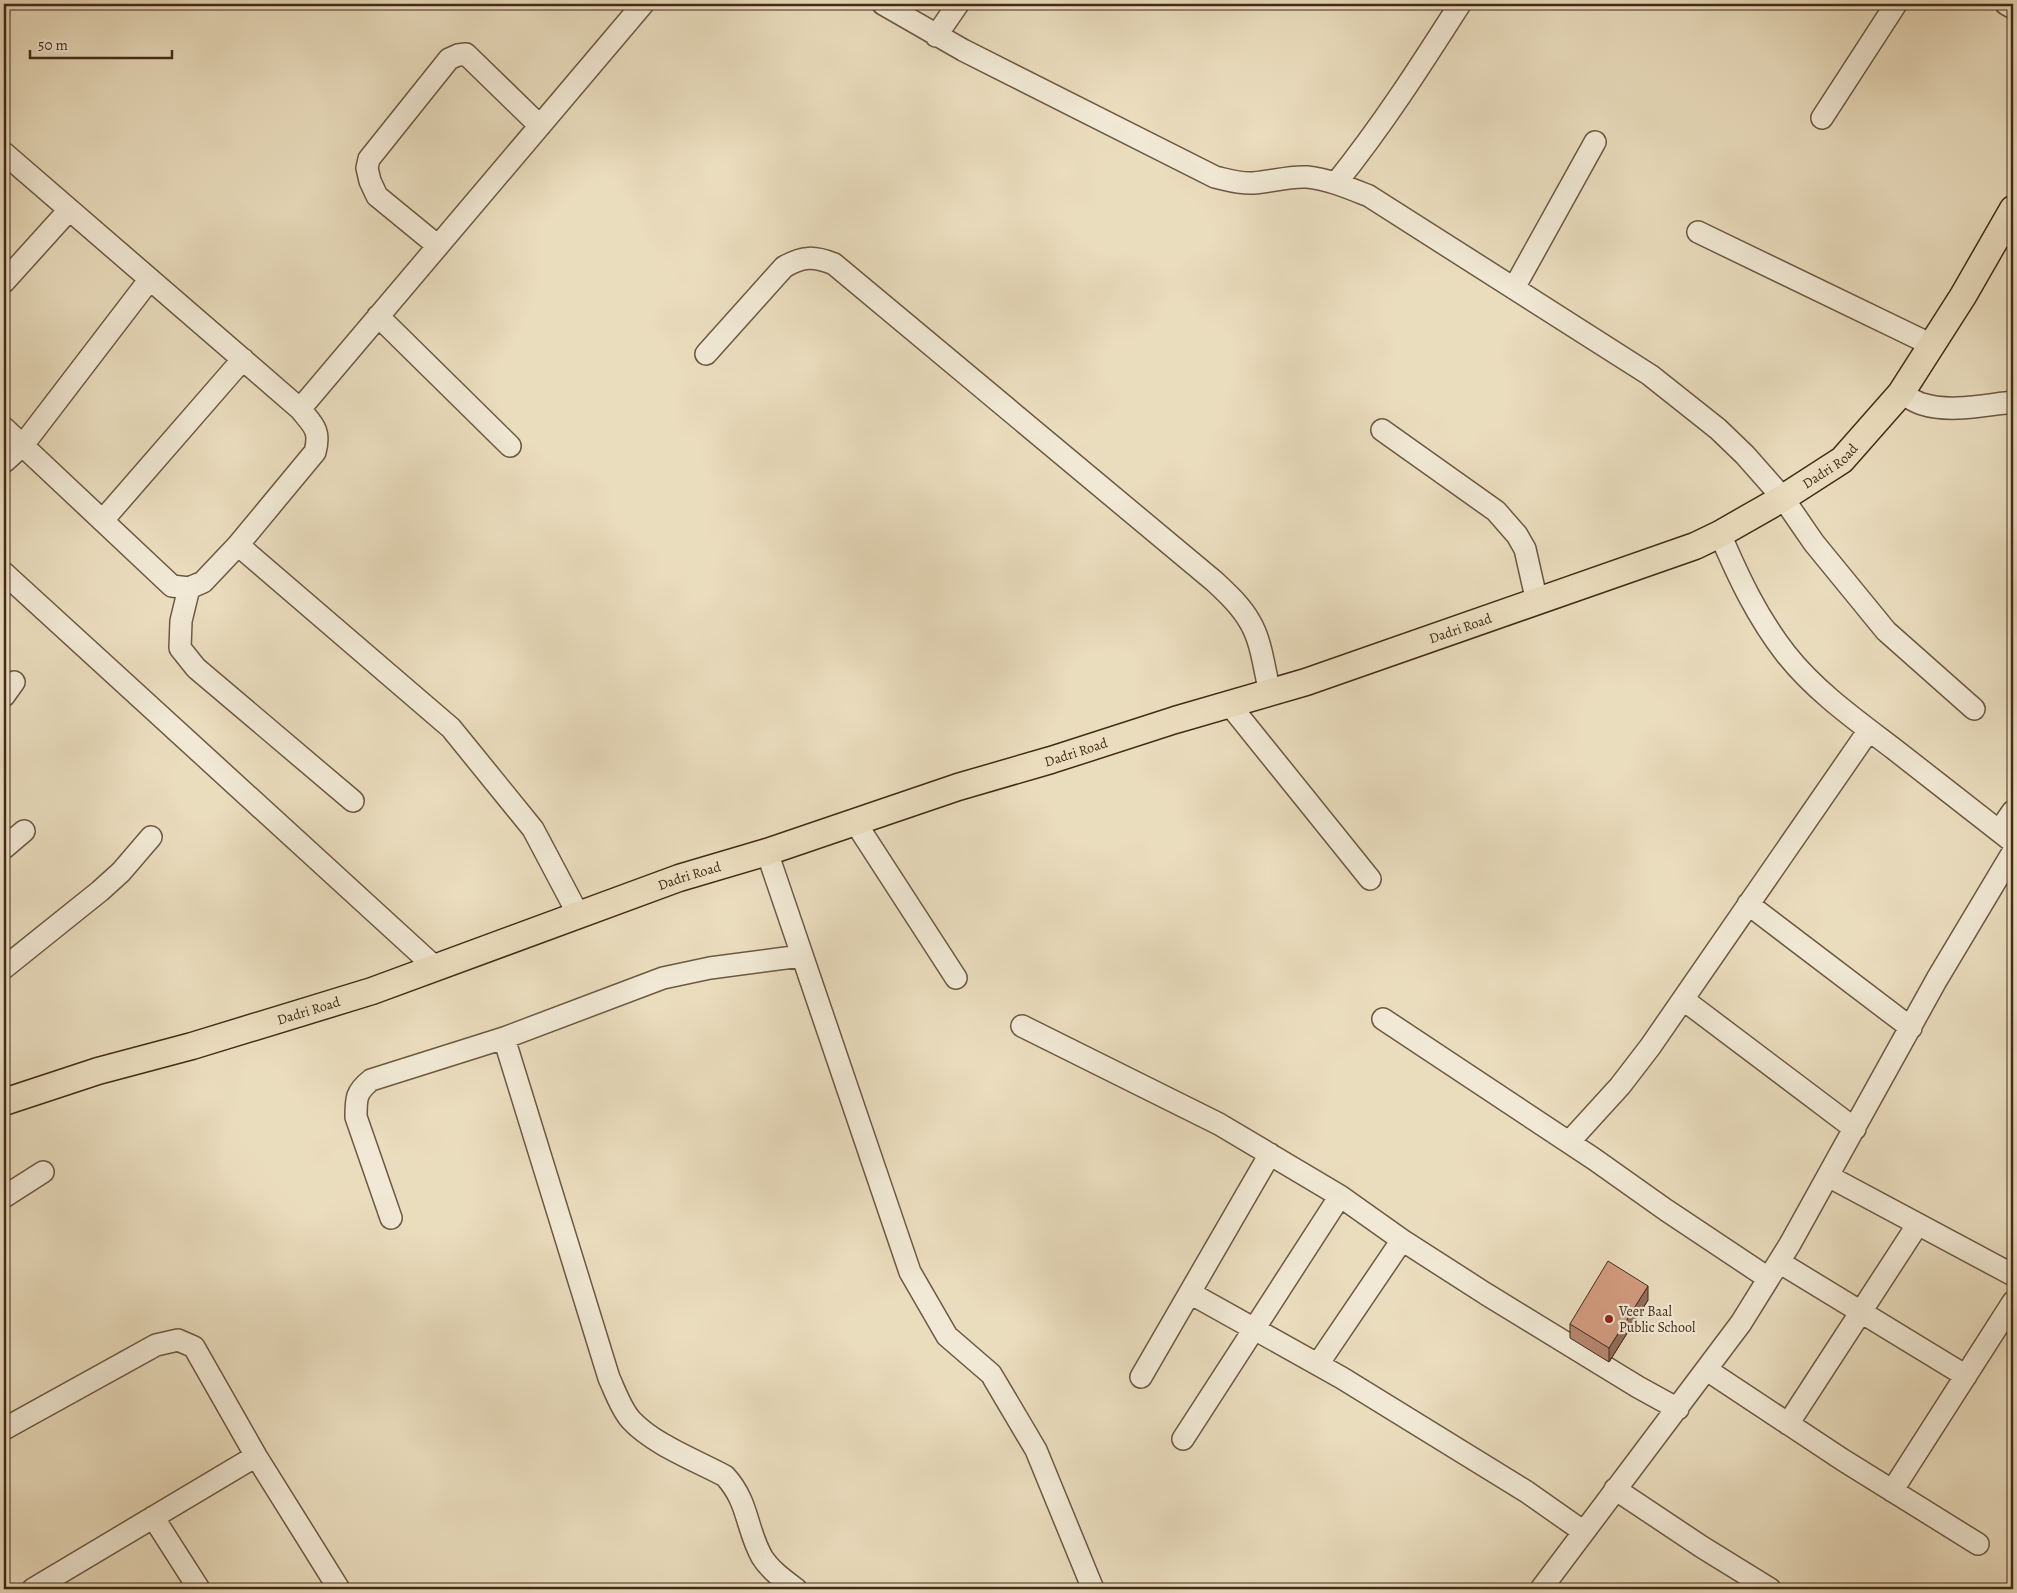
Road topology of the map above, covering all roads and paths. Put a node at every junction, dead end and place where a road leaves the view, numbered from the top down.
1 (643, 4) edge
2 (883, 4) edge
3 (958, 4) edge
4 (1459, 4) edge
5 (1896, 4) edge
6 (2006, 4) edge
7 (2013, 8) edge
8 (936, 36) junction
9 (1822, 118) dead end
10 (540, 126) junction
11 (1596, 142) dead end
12 (4, 154) edge
13 (1336, 183) junction
14 (2013, 209) edge
15 (69, 210) junction
16 (1698, 232) dead end
17 (438, 246) junction
18 (150, 279) junction
19 (4, 282) edge
20 (1514, 288) junction
21 (378, 316) junction
22 (1932, 345) junction
23 (706, 354) dead end
24 (243, 359) junction
25 (1901, 393) junction
26 (2013, 402) edge
27 (300, 409) junction
28 (4, 428) edge
29 (1382, 430) dead end
30 (23, 445) junction
31 (510, 446) dead end
32 (4, 462) edge
33 (1783, 498) junction
34 (103, 520) junction
35 (1720, 534) junction
36 (238, 546) junction
37 (4, 573) edge
38 (189, 588) junction
39 (1537, 602) junction
40 (1270, 692) junction
41 (1229, 704) junction
42 (1974, 709) dead end
43 (1869, 730) junction
44 (353, 800) dead end
45 (2013, 810) edge
46 (855, 822) junction
47 (24, 831) dead end
48 (151, 837) dead end
49 (2006, 837) edge
50 (4, 848) edge
51 (767, 852) junction
52 (2013, 852) edge
53 (1370, 879) dead end
54 (1748, 904) junction
55 (579, 916) junction
56 (801, 956) junction
57 (4, 968) edge
58 (436, 968) junction
59 (956, 978) dead end
60 (1684, 1000) junction
61 (1382, 1019) dead end
62 (1022, 1026) dead end
63 (1911, 1028) junction
64 (504, 1038) junction
65 (4, 1102) edge
66 (1855, 1129) junction
67 (1569, 1142) junction
68 (1270, 1154) junction
69 (43, 1172) dead end
70 (1828, 1176) junction
71 (1340, 1196) junction
72 (4, 1197) edge
73 (391, 1218) dead end
74 (1918, 1224) junction
75 (1402, 1240) junction
76 (1774, 1270) junction
77 (2013, 1275) edge
78 (1190, 1293) junction
79 (2013, 1302) edge
80 (1861, 1312) junction
81 (1253, 1330) junction
82 (1318, 1364) junction
83 (1707, 1370) junction
84 (1966, 1376) junction
85 (1141, 1378) dead end
86 (1678, 1409) junction
87 (1788, 1424) junction
88 (4, 1429) edge
89 (1183, 1439) dead end
90 (256, 1456) junction
91 (1615, 1489) junction
92 (1892, 1491) junction
93 (153, 1517) junction
94 (1584, 1532) junction
95 (1978, 1544) dead end
96 (33, 1589) edge
97 (199, 1589) edge
98 (339, 1589) edge
99 (796, 1589) edge
100 (1094, 1589) edge
101 (1541, 1589) edge
102 (1770, 1589) edge

1 - 10 street
2 - 8 street
3 - 8 street
4 - 13 street
5 - 9 street
6 - 7 street
8 - 13 street
10 - 17 street
10 - 17 street
11 - 20 street
12 - 15 street
13 - 20 street
14 - 22 main road, Dadri Road
15 - 18 street
15 - 19 street
16 - 22 street
17 - 21 street
18 - 24 street
18 - 30 street
20 - 33 street
21 - 27 street
21 - 31 street
22 - 25 main road, Dadri Road
23 - 40 street
24 - 27 street
24 - 34 street
25 - 26 street
25 - 33 main road, Dadri Road
27 - 36 street
28 - 30 street
29 - 39 street
30 - 32 street
30 - 34 street
33 - 35 main road, Dadri Road
33 - 42 street
34 - 38 street
35 - 39 main road, Dadri Road
35 - 43 street
36 - 38 street
36 - 55 street
37 - 58 street
38 - 44 street
39 - 40 main road, Dadri Road
40 - 41 main road, Dadri Road
41 - 46 main road, Dadri Road
41 - 53 street
43 - 49 street
43 - 54 street
45 - 49 street
46 - 51 main road, Dadri Road
46 - 59 street
47 - 50 street
48 - 57 street
51 - 55 main road, Dadri Road
51 - 56 street
52 - 63 street
54 - 60 street
54 - 63 street
55 - 58 main road, Dadri Road
56 - 64 street
56 - 100 street
58 - 65 main road, Dadri Road
60 - 66 street
60 - 67 street
61 - 67 street
62 - 68 street
63 - 66 street
64 - 73 street
64 - 99 street
66 - 70 street
67 - 76 street
68 - 71 street
68 - 78 street
69 - 72 street
70 - 74 street
70 - 76 street
71 - 75 street
71 - 81 street
74 - 77 street
74 - 80 street
75 - 82 street
75 - 86 street
76 - 80 street
76 - 83 street
78 - 81 street
78 - 85 street
79 - 84 street
80 - 84 street
80 - 87 street
81 - 82 street
81 - 89 street
82 - 94 street
83 - 86 street
83 - 87 street
84 - 92 street
86 - 91 street
87 - 92 street
88 - 90 street
90 - 93 street
90 - 98 street
91 - 94 street
91 - 102 street
92 - 95 street
93 - 96 street
93 - 97 street
94 - 101 street

